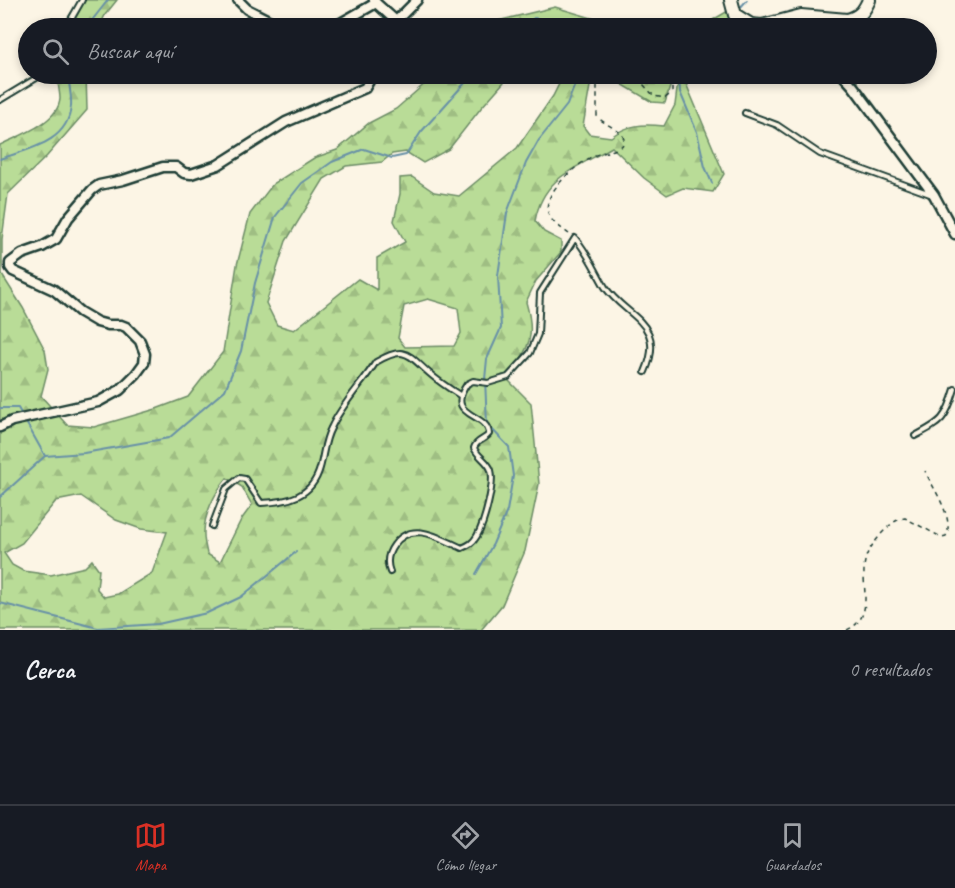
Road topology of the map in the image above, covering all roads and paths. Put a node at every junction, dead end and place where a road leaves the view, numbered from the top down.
1 (82, 0) edge
2 (238, 0) edge
3 (417, 0) edge
4 (731, 0) edge
5 (869, 0) edge
6 (375, 2) edge
7 (72, 18) edge
8 (265, 18) edge
9 (349, 18) edge
10 (390, 18) edge
11 (402, 18) edge
12 (740, 18) edge
13 (795, 18) edge
14 (824, 18) edge
15 (855, 18) edge
16 (26, 84) edge
17 (366, 84) edge
18 (597, 84) edge
19 (643, 84) edge
20 (672, 84) edge
21 (852, 84) edge
22 (0, 99) edge
23 (744, 113) dead end
24 (934, 195) junction
25 (955, 234) edge
26 (575, 238) junction
27 (645, 372) dead end
28 (955, 389) edge
29 (460, 396) junction
30 (0, 427) edge
31 (915, 436) dead end
32 (925, 471) dead end
33 (212, 526) dead end
34 (390, 572) dead end
35 (847, 630) edge

1 - 7 lane
2 - 8 street
3 - 11 street
4 - 12 street
5 - 15 street
6 - 9 street
6 - 10 street
13 - 14 street
16 - 22 lane
17 - 30 street
18 - 26 path
19 - 20 path
21 - 24 street
23 - 24 lane
24 - 25 street
26 - 27 lane
26 - 29 lane
28 - 31 lane
29 - 33 lane
29 - 34 lane
32 - 35 path

